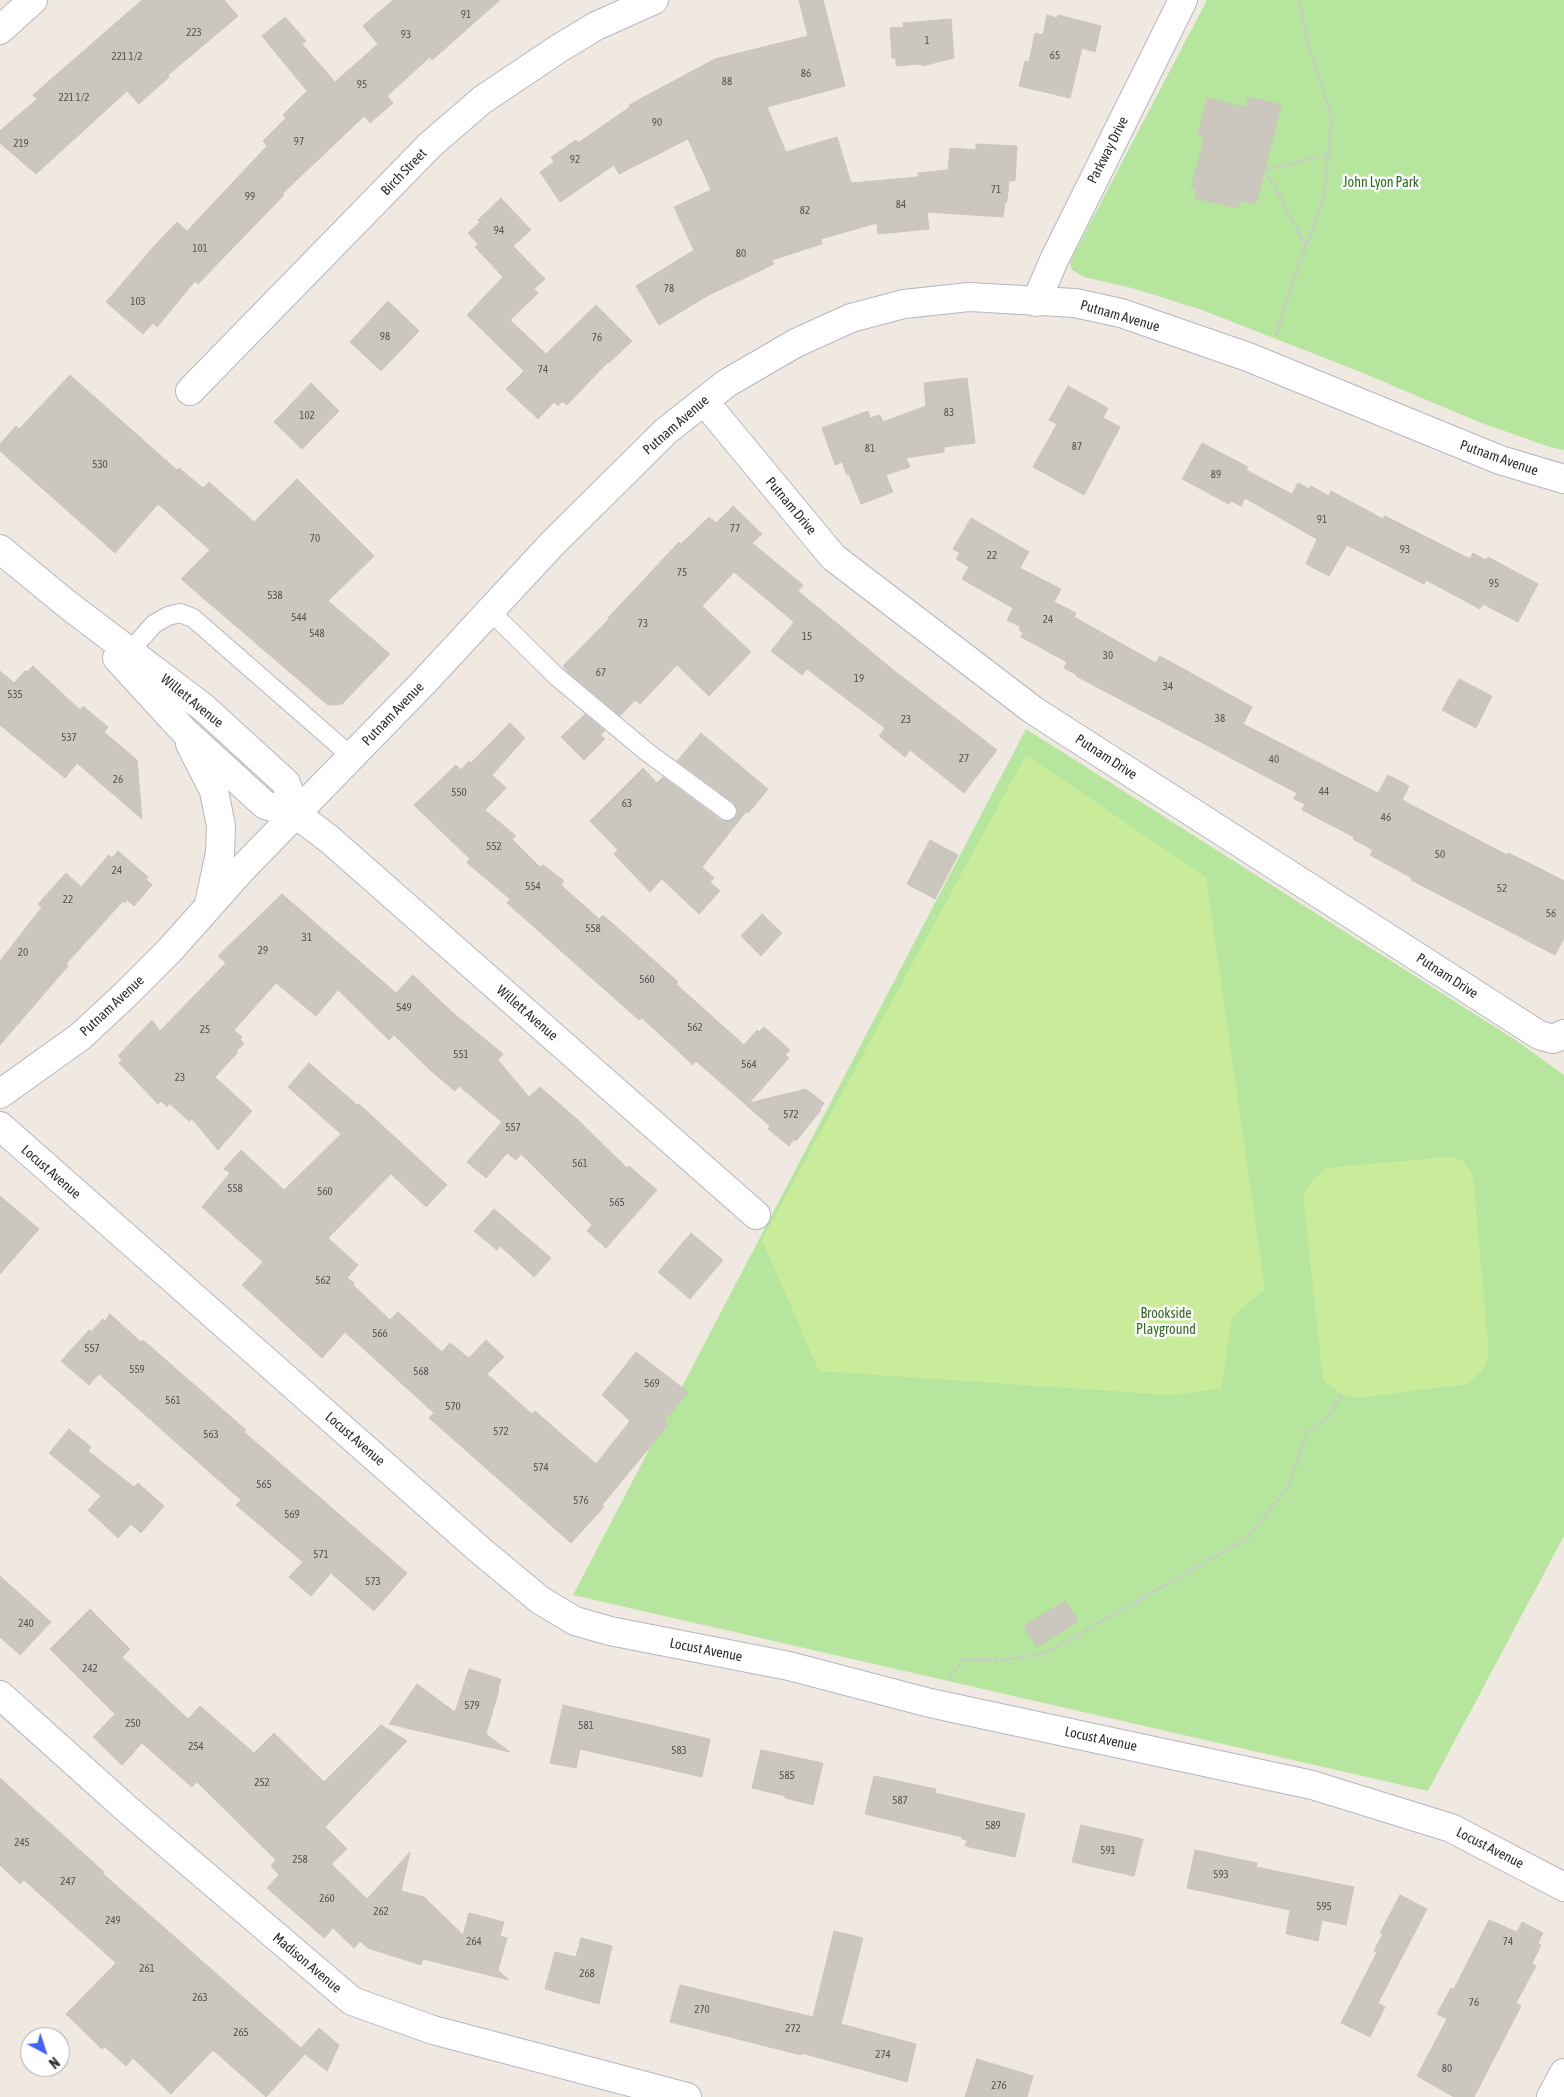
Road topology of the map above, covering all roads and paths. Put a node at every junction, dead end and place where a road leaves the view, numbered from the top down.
1 (33, 0) edge
2 (654, 0) edge
3 (1183, 0) edge
4 (1299, 0) edge
5 (0, 30) edge
6 (1329, 154) junction
7 (1306, 246) junction
8 (1036, 302) junction
9 (1276, 336) dead end
10 (190, 391) dead end
11 (704, 401) junction
12 (1564, 479) edge
13 (0, 549) edge
14 (490, 611) junction
15 (125, 657) junction
16 (183, 730) junction
17 (351, 756) junction
18 (727, 810) dead end
19 (296, 814) junction
20 (208, 907) junction
21 (1564, 1034) edge
22 (0, 1094) edge
23 (0, 1126) edge
24 (756, 1214) dead end
25 (1342, 1394) dead end
26 (0, 1695) edge
27 (930, 1703) junction
28 (1564, 1887) edge
29 (1564, 2072) edge
30 (687, 2097) edge
31 (1552, 2097) edge

1 - 5 street
2 - 10 street, Birch Street
3 - 8 street, Parkway Drive
4 - 6 path
6 - 7 path
6 - 7 path
7 - 9 path
8 - 11 street, Putnam Avenue
8 - 12 street, Putnam Avenue
11 - 14 street, Putnam Avenue
11 - 21 street, Putnam Drive
13 - 15 street, Willett Avenue
14 - 17 street, Putnam Avenue
14 - 18 lane
15 - 16 street, Willett Avenue
15 - 17 lane
15 - 19 street, Willett Avenue
16 - 19 street, Willett Avenue
16 - 20 street
17 - 19 street, Putnam Avenue
19 - 20 street, Putnam Avenue
19 - 24 street, Willett Avenue
20 - 22 street, Putnam Avenue
23 - 27 street, Locust Avenue
25 - 27 path
26 - 30 street, Madison Avenue
27 - 28 street, Locust Avenue
29 - 31 street

